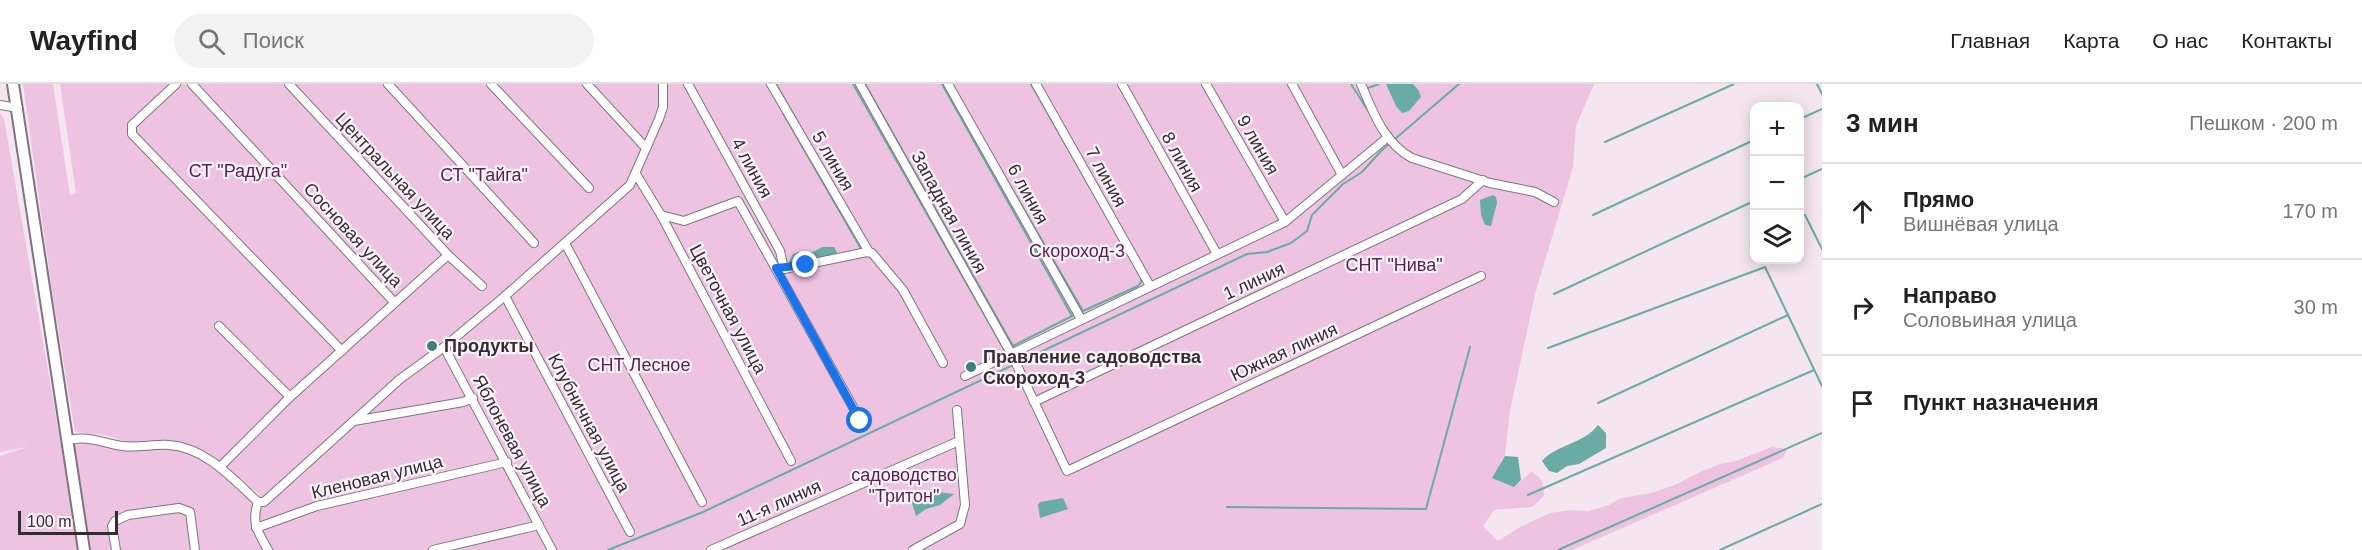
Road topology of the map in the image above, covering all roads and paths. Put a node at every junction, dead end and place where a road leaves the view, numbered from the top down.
1 (14, 84) edge
2 (176, 84) edge
3 (192, 84) edge
4 (289, 84) edge
5 (388, 84) edge
6 (491, 84) edge
7 (587, 84) edge
8 (663, 84) edge
9 (688, 84) edge
10 (771, 84) edge
11 (860, 84) edge
12 (948, 84) edge
13 (1036, 84) edge
14 (1122, 84) edge
15 (1206, 84) edge
16 (1292, 84) edge
17 (1361, 84) edge
18 (0, 105) edge
19 (18, 108) junction
20 (1389, 140) junction
21 (646, 148) junction
22 (636, 174) junction
23 (1342, 175) junction
24 (1483, 180) junction
25 (589, 188) dead end
26 (1554, 202) dead end
27 (661, 215) junction
28 (1285, 222) junction
29 (534, 243) dead end
30 (565, 243) junction
31 (869, 252) junction
32 (1217, 254) junction
33 (448, 255) junction
34 (780, 269) junction
35 (1481, 276) dead end
36 (482, 286) dead end
37 (1150, 286) junction
38 (505, 296) junction
39 (394, 302) junction
40 (1081, 320) junction
41 (219, 326) dead end
42 (444, 346) junction
43 (342, 351) junction
44 (1015, 361) junction
45 (944, 363) dead end
46 (965, 376) dead end
47 (290, 397) junction
48 (473, 398) junction
49 (1034, 402) junction
50 (957, 410) dead end
51 (351, 422) junction
52 (863, 425) dead end
53 (67, 440) junction
54 (959, 441) junction
55 (791, 461) dead end
56 (507, 462) junction
57 (220, 467) junction
58 (1066, 471) joint
59 (258, 502) junction
60 (702, 502) dead end
61 (539, 525) junction
62 (256, 528) junction
63 (630, 532) dead end
64 (84, 550) edge
65 (116, 550) edge
66 (195, 550) edge
67 (268, 550) edge
68 (433, 550) edge
69 (552, 550) edge
70 (711, 550) edge
71 (913, 550) edge

1 - 19 main road
2 - 43 street
3 - 39 street, Сосновая улица
4 - 33 street, Центральная улица
5 - 29 street
6 - 25 street
7 - 21 street
8 - 21 street
9 - 34 street, 4 линия
10 - 31 street, 5 линия
11 - 44 street, Западная линия
12 - 40 street, 6 линия
13 - 37 street, 7 линия
14 - 32 street, 8 линия
15 - 28 street, 9 линия
16 - 23 street
17 - 20 street
18 - 19 street
19 - 53 main road
20 - 23 street
20 - 24 street
21 - 22 street
22 - 27 street, Цветочная улица
22 - 30 street
23 - 28 street
24 - 26 street
24 - 49 street, 1 линия
27 - 34 street
27 - 55 street, Цветочная улица
28 - 32 street
30 - 38 street
30 - 60 street
31 - 34 street
31 - 45 street, 5 линия
32 - 37 street
33 - 36 street, Центральная улица
33 - 39 street
34 - 52 street
35 - 58 street, Южная линия
37 - 40 street
38 - 42 street
38 - 63 street, Клубничная улица
39 - 43 street
40 - 44 street
41 - 47 street
42 - 48 street, Яблоневая улица
42 - 51 street
43 - 47 street
44 - 46 street
44 - 49 street, Западная линия
47 - 57 street
48 - 51 street
48 - 56 street, Яблоневая улица
49 - 58 street, Западная линия
50 - 54 street
51 - 59 street
53 - 57 street
53 - 64 main road
54 - 70 street, 11-я линия
54 - 71 street
56 - 61 street, Яблоневая улица
56 - 62 street, Кленовая улица
57 - 59 street
59 - 62 street
61 - 68 street
61 - 69 street, Яблоневая улица
62 - 67 street
65 - 66 street

